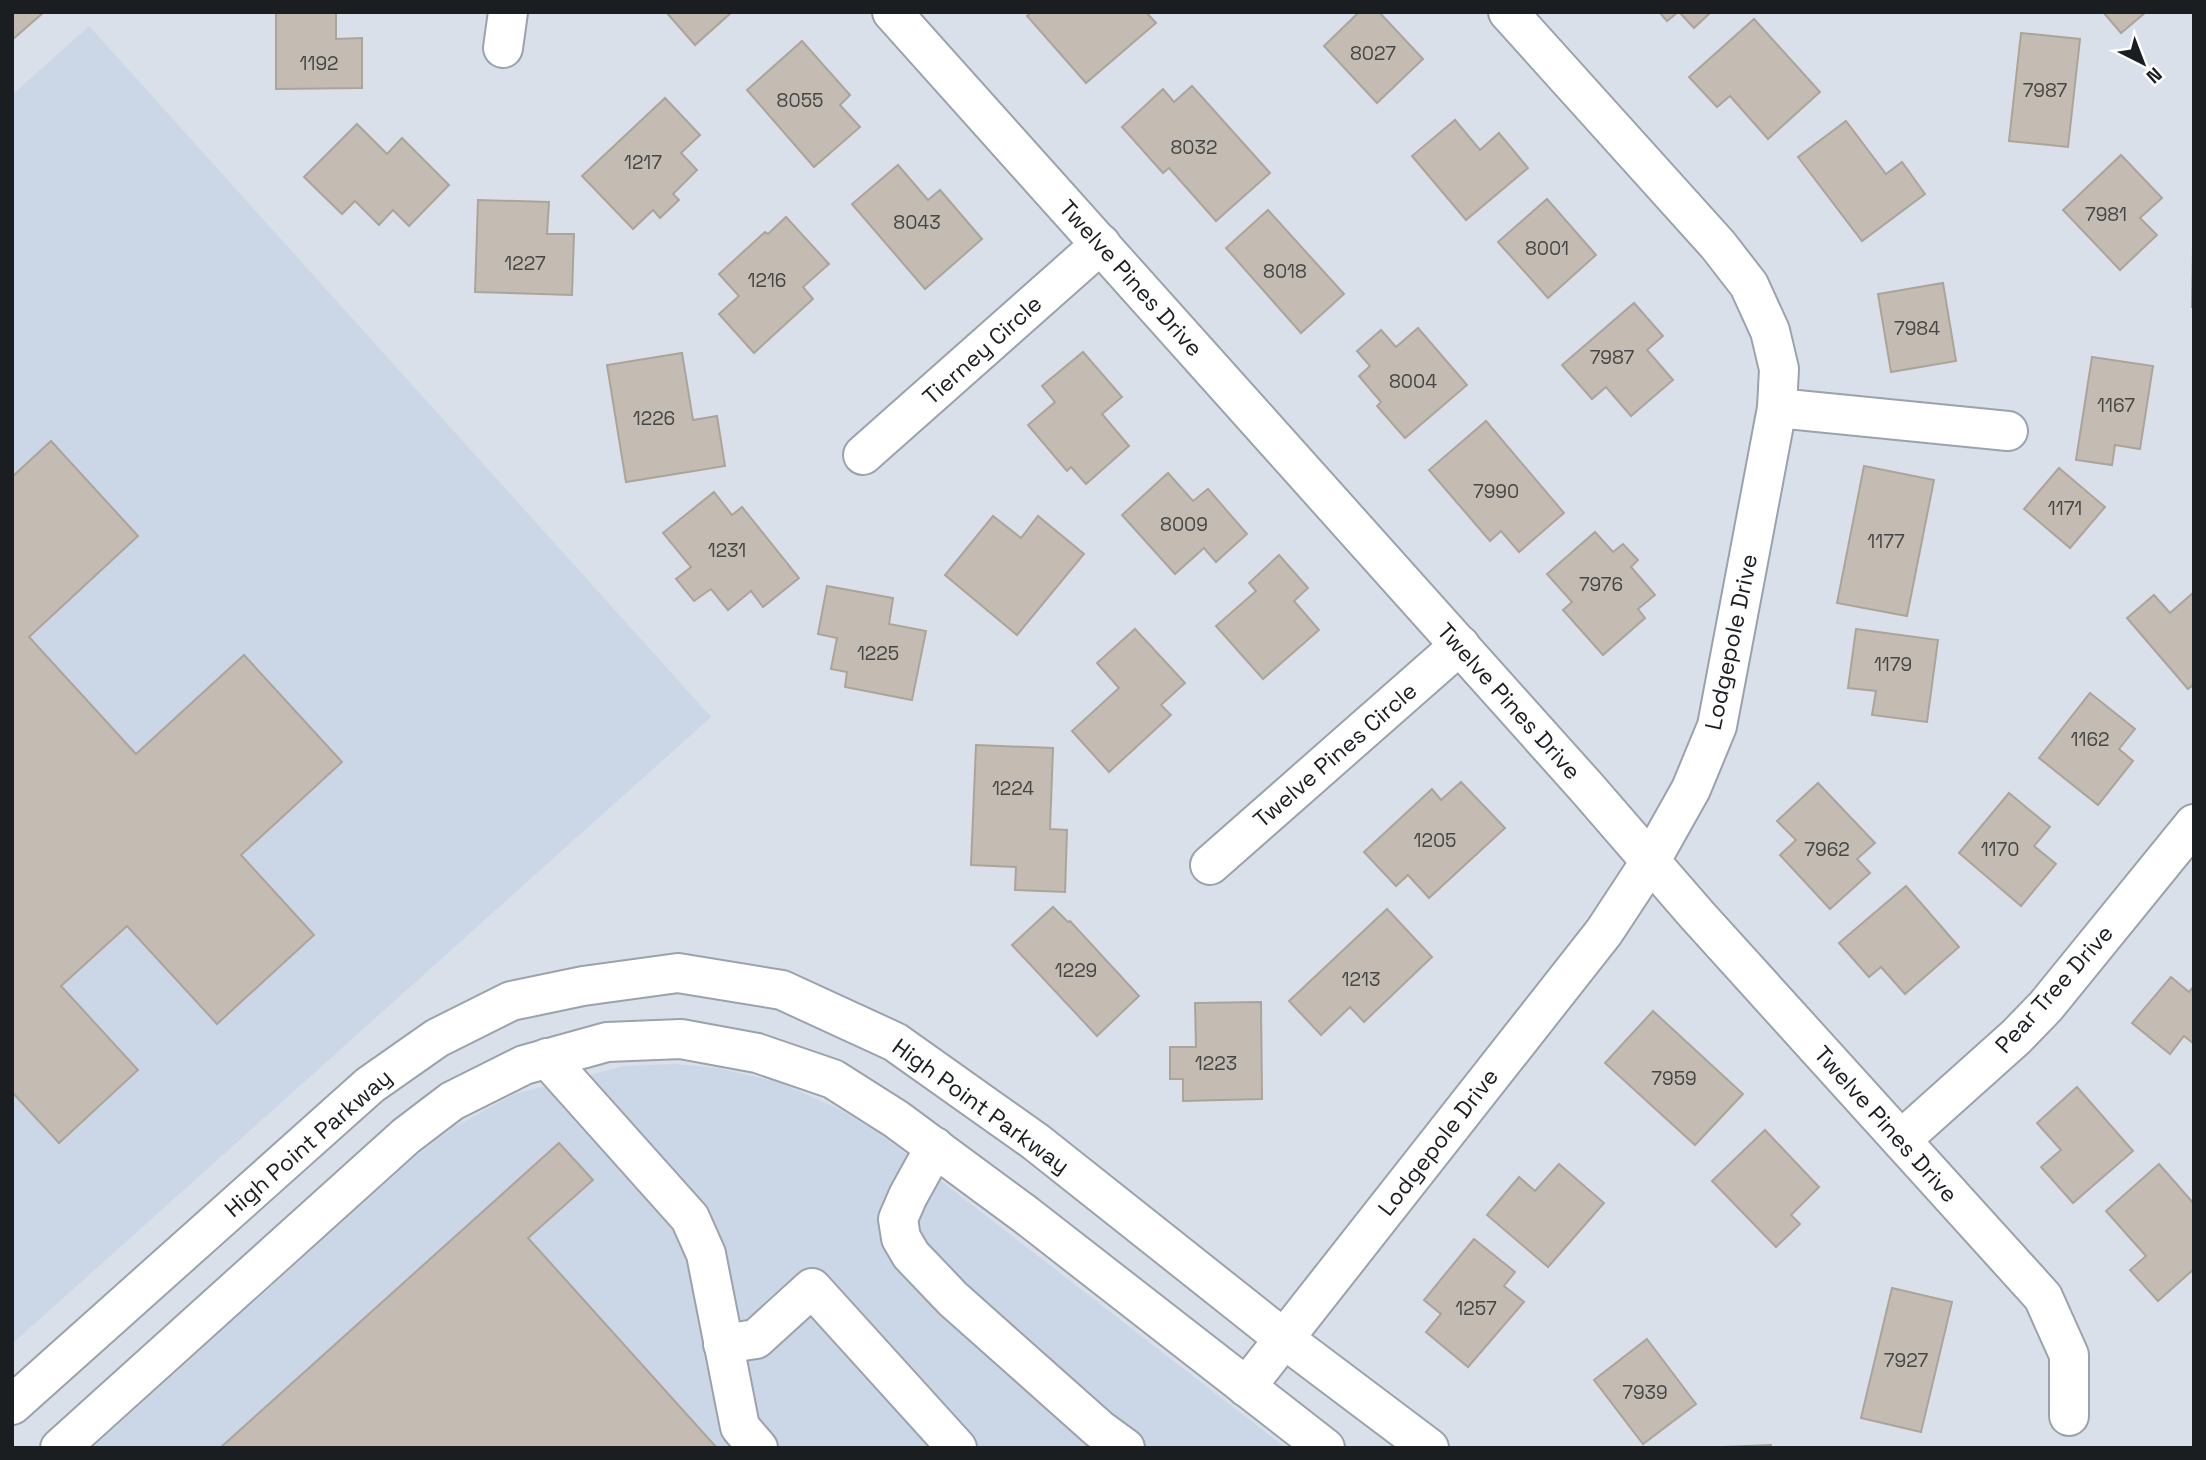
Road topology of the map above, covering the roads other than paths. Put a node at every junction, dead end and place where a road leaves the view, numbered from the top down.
1 (892, 12) edge
2 (1508, 12) edge
3 (1101, 244) junction
4 (1777, 408) junction
5 (2008, 431) dead end
6 (863, 455) dead end
7 (1460, 646) junction
8 (2194, 824) edge
9 (1650, 862) junction
10 (1210, 865) dead end
11 (547, 1058) junction
12 (1901, 1140) junction
13 (935, 1147) junction
14 (1283, 1338) junction
15 (723, 1344) junction
16 (1246, 1387) junction
17 (12, 1405) edge
18 (2068, 1416) dead end
19 (60, 1448) edge
20 (758, 1448) edge
21 (957, 1448) edge
22 (1125, 1448) edge
23 (1325, 1448) edge
24 (1429, 1448) edge

1 - 3 street, Twelve Pines Drive
2 - 4 street, Lodgepole Drive
3 - 6 street, Tierney Circle
3 - 7 street, Twelve Pines Drive
4 - 5 street
4 - 9 street, Lodgepole Drive
7 - 9 street, Twelve Pines Drive
7 - 10 street, Twelve Pines Circle
8 - 12 street, Pear Tree Drive
9 - 12 street, Twelve Pines Drive
9 - 14 street, Lodgepole Drive
11 - 13 street
11 - 15 street
11 - 19 street
12 - 18 street, Twelve Pines Drive
13 - 16 street
13 - 22 street
14 - 16 street, Lodgepole Drive
14 - 17 street, High Point Parkway
14 - 24 street, High Point Parkway
15 - 20 street
15 - 21 street
16 - 23 street

